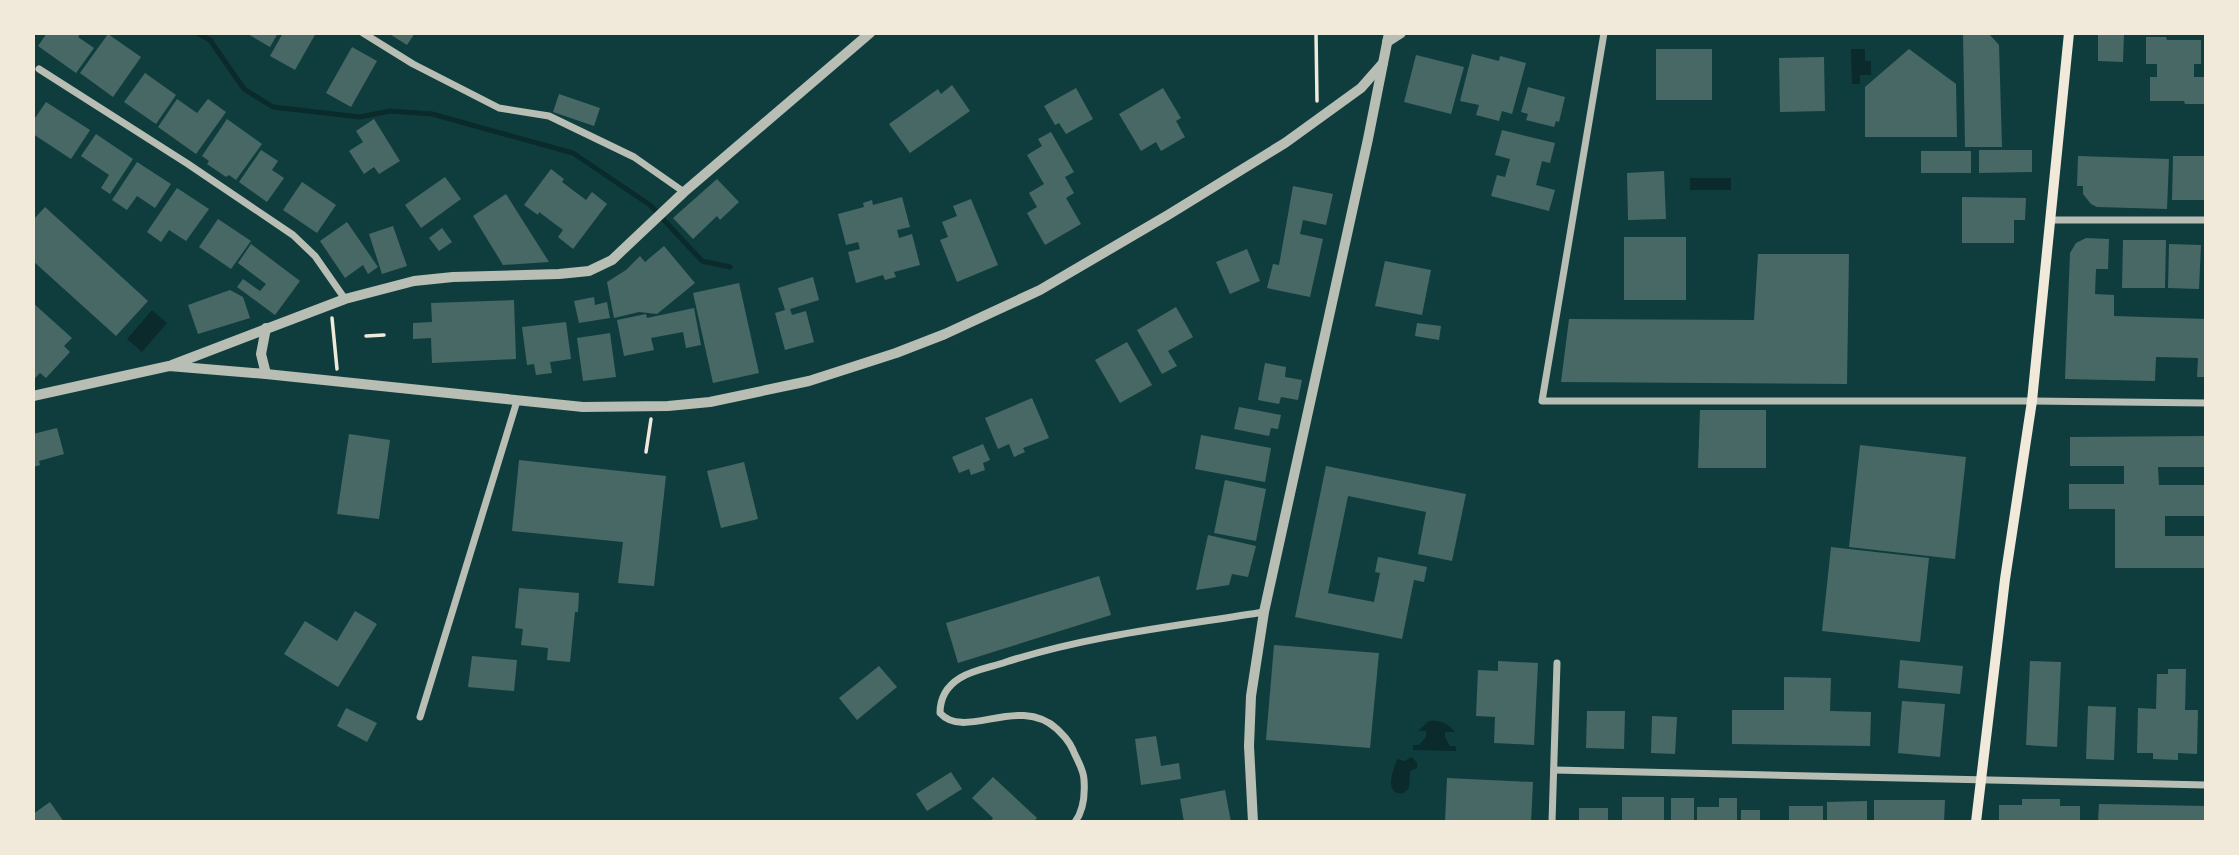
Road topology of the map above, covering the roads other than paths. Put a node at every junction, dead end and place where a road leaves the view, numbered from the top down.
1 (363, 33) edge
2 (870, 33) edge
3 (1401, 33) edge
4 (1604, 33) edge
5 (2069, 33) edge
6 (1388, 38) edge
7 (1383, 63) junction
8 (39, 69) dead end
9 (684, 192) junction
10 (2050, 220) junction
11 (2206, 220) edge
12 (345, 299) junction
13 (266, 328) junction
14 (169, 366) junction
15 (266, 374) junction
16 (33, 397) edge
17 (517, 401) junction
18 (2032, 401) junction
19 (2206, 403) edge
20 (1264, 612) junction
21 (1557, 663) dead end
22 (420, 717) dead end
23 (1554, 770) junction
24 (1980, 780) junction
25 (2206, 785) edge
26 (1075, 822) edge
27 (1253, 822) edge
28 (1552, 822) edge
29 (1976, 822) edge

1 - 9 street
2 - 9 street
3 - 6 street
4 - 18 street
5 - 10 main road
6 - 7 street
7 - 17 street
7 - 20 street
8 - 12 street
9 - 12 street
10 - 11 street
10 - 18 main road
12 - 13 street
13 - 14 street
13 - 15 street
14 - 15 street
14 - 16 street
15 - 17 street
17 - 22 street
18 - 19 street
18 - 24 main road
20 - 26 street
20 - 27 street
21 - 23 street
23 - 24 street
23 - 28 street
24 - 25 street
24 - 29 main road

